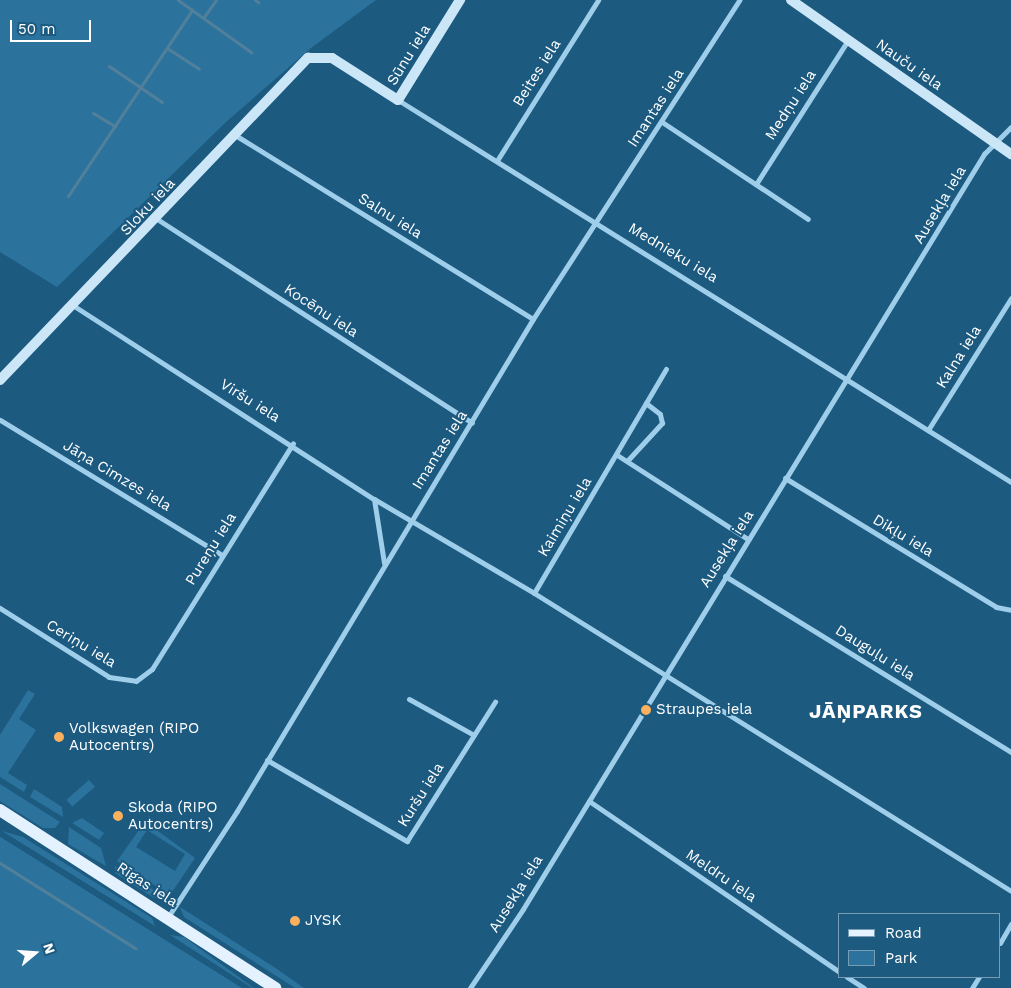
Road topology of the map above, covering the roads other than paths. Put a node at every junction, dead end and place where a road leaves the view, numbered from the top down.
1 (460, 0) edge
2 (598, 0) edge
3 (738, 0) edge
4 (791, 0) edge
5 (848, 40) junction
6 (317, 56) joint
7 (398, 100) junction
8 (662, 122) junction
9 (1011, 127) edge
10 (234, 135) junction
11 (996, 144) junction
12 (1011, 154) edge
13 (498, 159) junction
14 (756, 184) junction
15 (157, 219) junction
16 (808, 219) dead end
17 (596, 223) junction
18 (1011, 298) edge
19 (74, 306) junction
20 (533, 319) junction
21 (666, 369) dead end
22 (846, 376) junction
23 (0, 380) edge
24 (646, 403) junction
25 (0, 420) edge
26 (472, 423) junction
27 (928, 430) junction
28 (293, 443) junction
29 (617, 455) junction
30 (627, 461) junction
31 (785, 478) junction
32 (1011, 482) edge
33 (374, 499) junction
34 (412, 520) junction
35 (748, 539) junction
36 (222, 555) junction
37 (384, 563) junction
38 (725, 576) junction
39 (534, 593) junction
40 (0, 608) edge
41 (1011, 610) edge
42 (152, 669) joint
43 (662, 676) junction
44 (409, 699) dead end
45 (494, 702) dead end
46 (474, 735) junction
47 (1011, 752) edge
48 (267, 760) junction
49 (589, 801) junction
50 (0, 810) edge
51 (1011, 891) edge
52 (168, 917) junction
53 (1011, 924) edge
54 (1001, 940) edge
55 (838, 971) edge
56 (849, 978) edge
57 (275, 988) edge
58 (470, 988) edge
59 (864, 988) edge

1 - 7 street, Sūnu iela
2 - 13 street, Beites iela
3 - 8 street, Imantas iela
4 - 5 street, Nauču iela
5 - 11 street, Nauču iela
5 - 14 street, Medņu iela
6 - 7 street, Mednieku iela
6 - 10 street, Sloku iela
7 - 13 street, Mednieku iela
8 - 14 street
8 - 17 street, Imantas iela
9 - 11 street, Ausekļa iela
10 - 15 street, Sloku iela
10 - 20 street, Salnu iela
11 - 12 street, Nauču iela
11 - 22 street, Ausekļa iela
13 - 17 street, Mednieku iela
14 - 16 street
15 - 19 street, Sloku iela
15 - 26 street, Kocēnu iela
17 - 20 street, Imantas iela
17 - 22 street, Mednieku iela
18 - 27 street, Kalna iela
19 - 23 street, Sloku iela
19 - 28 street, Viršu iela
20 - 26 street, Imantas iela
21 - 24 street, Kaimiņu iela
22 - 27 street, Mednieku iela
22 - 31 street, Ausekļa iela
24 - 29 street, Kaimiņu iela
24 - 30 street
25 - 36 street, Jāņa Cimzes iela
26 - 34 street, Imantas iela
27 - 32 street, Mednieku iela
28 - 33 street, Viršu iela
28 - 36 street, Pureņu iela
29 - 30 street
29 - 39 street, Kaimiņu iela
30 - 35 street
31 - 35 street, Ausekļa iela
31 - 41 street, Dikļu iela
33 - 34 street, Viršu iela
33 - 37 street
34 - 37 street, Imantas iela
34 - 39 street
35 - 38 street, Ausekļa iela
36 - 42 street, Pureņu iela
37 - 48 street, Imantas iela
38 - 43 street, Ausekļa iela
38 - 47 street, Dauguļu iela
39 - 43 street
40 - 42 street, Ceriņu iela
43 - 49 street, Ausekļa iela
43 - 51 street
44 - 46 street
45 - 46 street, Kuršu iela
46 - 48 street, Kuršu iela
48 - 52 street, Imantas iela
49 - 55 street, Meldru iela
49 - 58 street, Ausekļa iela
50 - 52 main road, Rīgas iela
52 - 57 main road, Rīgas iela
53 - 54 street
56 - 59 street

